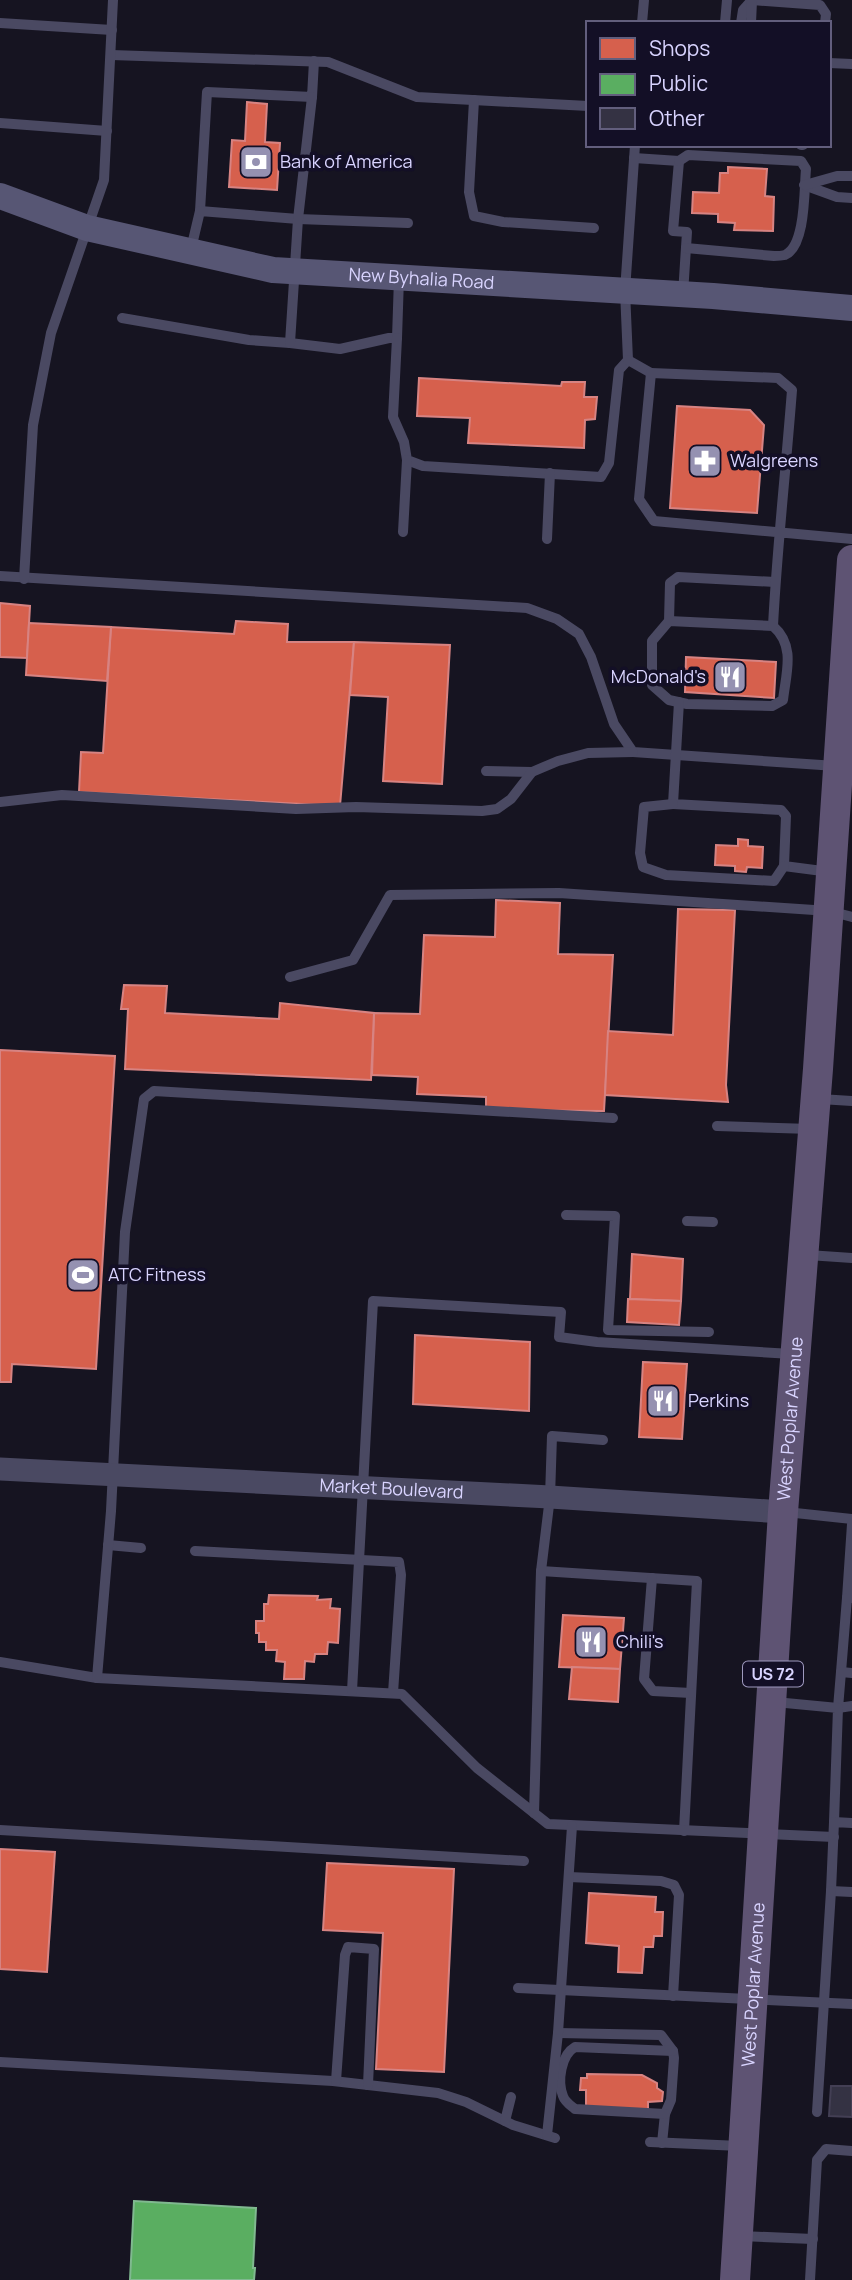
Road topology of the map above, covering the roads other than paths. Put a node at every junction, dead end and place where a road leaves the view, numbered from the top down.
1 (113, 0) edge
2 (644, 0) edge
3 (727, 0) edge
4 (752, 0) edge
5 (642, 21) edge
6 (726, 21) edge
7 (741, 21) edge
8 (751, 21) edge
9 (825, 21) edge
10 (0, 23) edge
11 (112, 30) junction
12 (111, 55) junction
13 (314, 61) junction
14 (831, 63) edge
15 (852, 64) edge
16 (312, 97) junction
17 (474, 100) junction
18 (586, 106) edge
19 (0, 123) edge
20 (107, 131) junction
21 (635, 147) edge
22 (634, 158) junction
23 (679, 161) junction
24 (852, 176) edge
25 (804, 185) junction
26 (0, 196) edge
27 (852, 198) edge
28 (200, 211) junction
29 (298, 219) junction
30 (408, 223) dead end
31 (88, 228) junction
32 (594, 228) dead end
33 (686, 248) junction
34 (191, 251) junction
35 (294, 271) junction
36 (399, 278) junction
37 (625, 292) junction
38 (682, 295) junction
39 (852, 307) edge
40 (122, 318) dead end
41 (397, 338) junction
42 (290, 343) junction
43 (628, 360) junction
44 (651, 373) junction
45 (407, 460) junction
46 (550, 473) junction
47 (403, 532) dead end
48 (781, 532) junction
49 (852, 538) edge
50 (547, 539) dead end
51 (852, 560) edge
52 (0, 576) edge
53 (24, 579) junction
54 (775, 582) junction
55 (850, 605) edge
56 (669, 621) junction
57 (773, 626) junction
58 (849, 653) edge
59 (678, 702) junction
60 (633, 752) junction
61 (676, 754) junction
62 (838, 766) junction
63 (486, 771) dead end
64 (532, 772) junction
65 (0, 802) edge
66 (673, 804) junction
67 (784, 866) junction
68 (831, 872) junction
69 (841, 914) edge
70 (290, 977) dead end
71 (816, 1098) junction
72 (852, 1101) edge
73 (613, 1118) dead end
74 (717, 1126) dead end
75 (814, 1129) junction
76 (566, 1215) dead end
77 (687, 1221) dead end
78 (713, 1222) dead end
79 (804, 1255) junction
80 (852, 1258) edge
81 (709, 1332) dead end
82 (796, 1354) junction
83 (603, 1440) dead end
84 (0, 1469) edge
85 (112, 1475) junction
86 (363, 1489) junction
87 (550, 1497) junction
88 (783, 1512) junction
89 (852, 1521) edge
90 (108, 1545) junction
91 (141, 1548) dead end
92 (195, 1551) dead end
93 (360, 1559) junction
94 (541, 1571) junction
95 (652, 1578) junction
96 (849, 1598) edge
97 (0, 1662) edge
98 (847, 1672) edge
99 (97, 1678) junction
100 (352, 1691) junction
101 (393, 1693) junction
102 (691, 1693) junction
103 (771, 1702) junction
104 (852, 1706) edge
105 (838, 1708) junction
106 (534, 1813) junction
107 (834, 1822) junction
108 (852, 1823) edge
109 (572, 1826) junction
110 (0, 1830) edge
111 (684, 1831) junction
112 (763, 1834) junction
113 (834, 1837) junction
114 (524, 1861) dead end
115 (569, 1877) junction
116 (831, 1891) junction
117 (852, 1892) edge
118 (518, 1988) dead end
119 (561, 1990) junction
120 (673, 1996) junction
121 (752, 2000) junction
122 (824, 2003) junction
123 (852, 2004) edge
124 (558, 2032) junction
125 (673, 2051) junction
126 (0, 2062) edge
127 (337, 2081) junction
128 (368, 2085) junction
129 (511, 2097) dead end
130 (817, 2112) dead end
131 (664, 2114) junction
132 (505, 2121) junction
133 (650, 2142) dead end
134 (662, 2143) junction
135 (743, 2147) junction
136 (852, 2151) edge
137 (737, 2236) junction
138 (813, 2239) junction
139 (735, 2280) edge
140 (810, 2280) edge

1 - 11 lane
2 - 5 lane
3 - 6 lane
4 - 7 lane
4 - 8 lane
4 - 9 lane
10 - 11 lane
11 - 12 lane
12 - 13 lane
12 - 20 lane
13 - 16 lane
13 - 17 lane
14 - 15 lane
16 - 28 lane
16 - 29 lane
17 - 18 lane
17 - 32 lane
19 - 20 lane
20 - 31 lane
21 - 22 lane
22 - 23 lane
22 - 37 lane
23 - 25 lane
23 - 33 lane
24 - 25 lane
25 - 27 lane
25 - 33 lane
26 - 31 main road, New Byhalia Road
28 - 29 lane
28 - 34 lane
29 - 30 lane
29 - 35 lane
31 - 34 main road, New Byhalia Road
31 - 53 lane
33 - 38 lane
34 - 35 main road, New Byhalia Road
35 - 36 main road, New Byhalia Road
35 - 42 lane
36 - 37 main road, New Byhalia Road
36 - 41 lane
37 - 38 main road, New Byhalia Road
37 - 43 lane
38 - 39 main road, New Byhalia Road
40 - 42 lane
41 - 42 lane
41 - 45 lane
43 - 44 lane
43 - 46 lane
44 - 48 lane
44 - 48 lane
45 - 46 lane
45 - 47 lane
46 - 50 lane
48 - 49 lane
48 - 54 lane
51 - 55 main road, West Poplar Avenue / US 72
52 - 53 lane
53 - 60 lane
54 - 56 lane
54 - 57 lane
55 - 58 main road, West Poplar Avenue / US 72
56 - 57 lane
56 - 59 lane
57 - 59 lane
58 - 62 main road, West Poplar Avenue / US 72
59 - 61 lane
60 - 61 lane
60 - 64 lane
61 - 62 lane
61 - 66 lane
62 - 68 main road, West Poplar Avenue / US 72
63 - 64 lane
64 - 65 lane
66 - 67 lane
66 - 67 lane
67 - 68 lane
68 - 69 main road, West Poplar Avenue / US 72
69 - 70 lane
69 - 71 main road, West Poplar Avenue / US 72
71 - 72 lane
71 - 75 main road, West Poplar Avenue / US 72
73 - 85 lane
74 - 75 lane
75 - 79 main road, West Poplar Avenue / US 72
76 - 81 lane
77 - 78 lane
79 - 80 lane
79 - 82 main road, West Poplar Avenue / US 72
82 - 86 lane
82 - 88 main road, West Poplar Avenue / US 72
83 - 87 lane
84 - 85 street, Market Boulevard
85 - 86 street, Market Boulevard
85 - 90 lane
86 - 87 street, Market Boulevard
86 - 93 lane
87 - 88 street, Market Boulevard
87 - 94 lane
88 - 89 lane
88 - 103 main road, West Poplar Avenue / US 72
89 - 96 lane
90 - 91 lane
90 - 99 lane
92 - 93 lane
93 - 100 lane
93 - 101 lane
94 - 95 lane
94 - 106 lane
95 - 102 lane
95 - 102 lane
96 - 98 lane
97 - 99 lane
98 - 105 lane
99 - 100 lane
100 - 101 lane
101 - 106 lane
102 - 111 lane
103 - 105 lane
103 - 112 main road, West Poplar Avenue / US 72
104 - 105 lane
105 - 107 lane
106 - 109 lane
107 - 108 lane
107 - 113 lane
109 - 111 lane
109 - 115 lane
110 - 114 lane
111 - 112 lane
112 - 113 lane
112 - 121 main road, West Poplar Avenue / US 72
113 - 116 lane
115 - 119 lane
115 - 120 lane
116 - 117 lane
116 - 122 lane
118 - 119 lane
119 - 120 lane
119 - 124 lane
120 - 121 lane
121 - 122 lane
121 - 135 main road, West Poplar Avenue / US 72
122 - 123 lane
122 - 130 lane
124 - 125 lane
124 - 132 lane
125 - 131 lane
125 - 131 lane
126 - 127 lane
127 - 128 lane
127 - 128 lane
128 - 132 lane
129 - 132 lane
131 - 134 lane
133 - 134 lane
134 - 135 lane
135 - 137 main road, West Poplar Avenue / US 72
136 - 138 lane
137 - 138 lane
137 - 139 main road, West Poplar Avenue / US 72
138 - 140 lane

